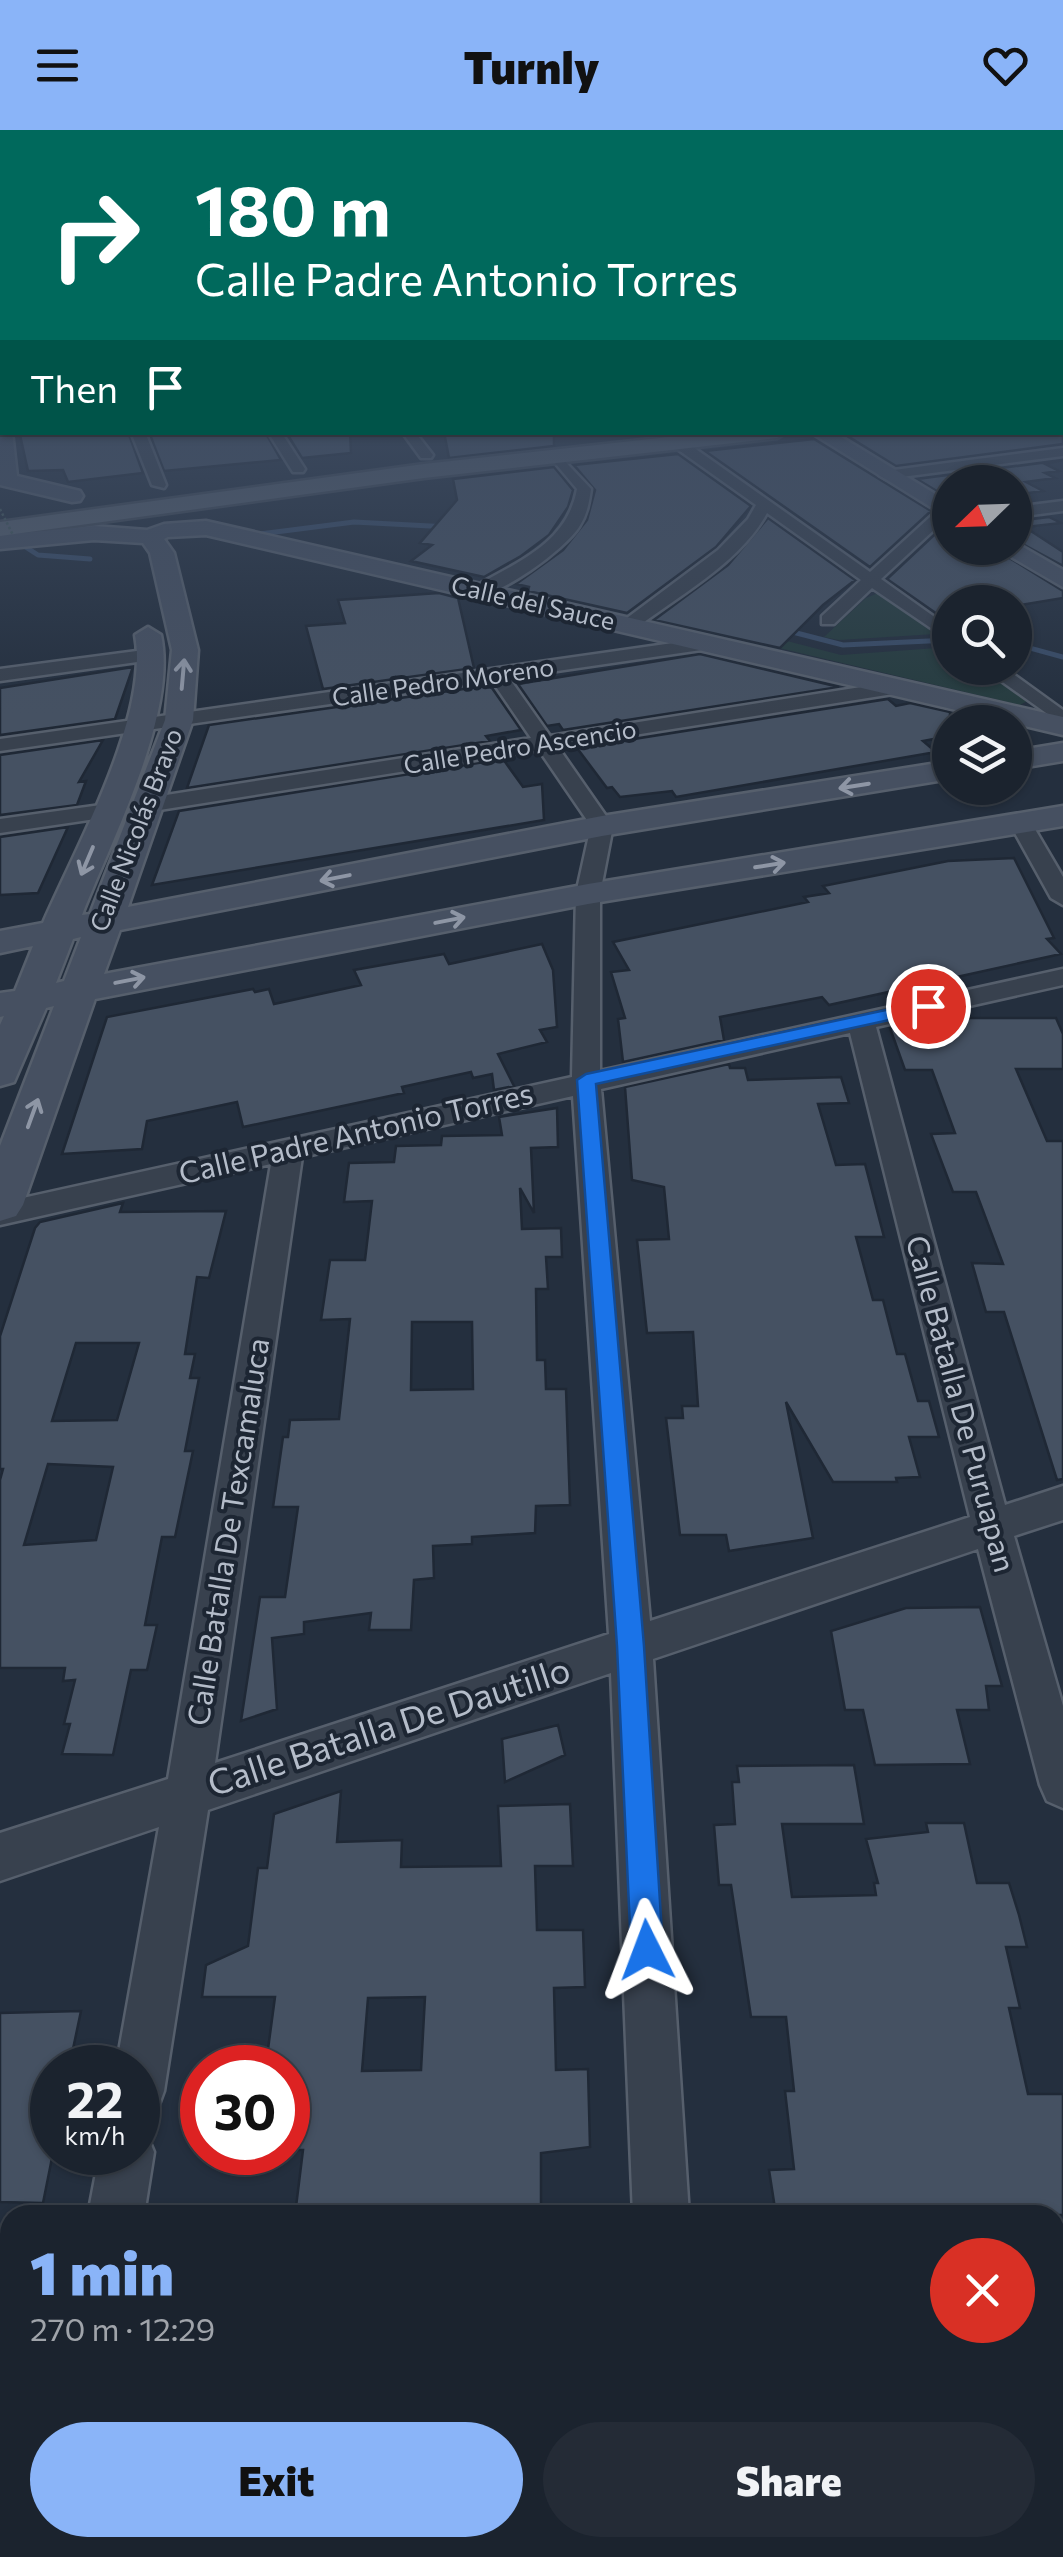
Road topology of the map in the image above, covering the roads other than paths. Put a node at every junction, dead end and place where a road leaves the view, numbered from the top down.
1 (41, 488) edge
2 (133, 488) edge
3 (335, 488) edge
4 (583, 488) edge
5 (739, 488) edge
6 (909, 488) edge
7 (72, 496) junction
8 (932, 502) edge
9 (763, 506) junction
10 (1063, 506) edge
11 (0, 508) edge
12 (1032, 510) edge
13 (932, 526) edge
14 (4, 535) edge
15 (150, 537) junction
16 (1032, 562) edge
17 (1063, 580) edge
18 (872, 581) junction
19 (480, 590) junction
20 (828, 620) dead end
21 (932, 624) edge
22 (629, 625) junction
23 (708, 644) junction
24 (152, 655) junction
25 (497, 674) junction
26 (0, 675) edge
27 (1015, 685) edge
28 (893, 688) junction
29 (179, 720) junction
30 (1063, 723) edge
31 (142, 725) junction
32 (544, 743) junction
33 (0, 745) edge
34 (1063, 752) edge
35 (1032, 757) edge
36 (932, 773) edge
37 (147, 805) junction
38 (108, 811) junction
39 (1063, 816) edge
40 (1021, 824) junction
41 (0, 826) edge
42 (602, 826) junction
43 (588, 894) junction
44 (1063, 898) edge
45 (101, 924) junction
46 (58, 932) junction
47 (0, 942) edge
48 (1063, 976) edge
49 (76, 990) junction
50 (16, 1002) edge
51 (861, 1021) junction
52 (0, 1074) edge
53 (586, 1080) junction
54 (288, 1151) junction
55 (0, 1204) edge
56 (0, 1214) edge
57 (1063, 1503) edge
58 (991, 1524) junction
59 (631, 1646) junction
60 (1063, 1785) edge
61 (188, 1794) junction
62 (0, 1857) edge
63 (146, 2045) edge
64 (123, 2175) edge
65 (118, 2205) edge
66 (660, 2205) edge

1 - 7 main road
2 - 7 main road
3 - 14 main road
4 - 19 street
5 - 9 street
6 - 8 main road
7 - 11 main road
9 - 18 street
9 - 22 street
10 - 12 street
13 - 18 street
14 - 15 main road, Calle del Sauce
15 - 19 main road, Calle del Sauce
15 - 24 main road, Calle Nicolás Bravo
29 -> 15 main road, Calle Nicolás Bravo
16 - 17 main road
18 - 20 street
18 - 21 street
19 - 22 main road, Calle del Sauce
22 - 23 main road, Calle del Sauce
23 - 25 street, Calle Pedro Moreno
23 - 28 main road, Calle del Sauce
24 - 26 street
24 - 31 main road, Calle Nicolás Bravo
25 - 29 street, Calle Pedro Moreno
25 - 32 street
27 - 30 street
28 - 30 main road, Calle del Sauce
28 - 32 street, Calle Pedro Ascencio
29 - 31 street, Calle Pedro Moreno
29 - 37 main road, Calle Nicolás Bravo
31 - 33 street, Calle Pedro Moreno
31 - 38 main road, Calle Nicolás Bravo
32 - 37 street, Calle Pedro Ascencio
32 - 42 street
34 - 35 main road
36 -> 42 main road
37 - 45 main road, Calle Nicolás Bravo
38 - 41 street
38 -> 46 main road, Calle Nicolás Bravo
39 - 40 main road
43 -> 40 main road
40 - 44 street
42 - 43 street
42 -> 45 main road
49 -> 43 main road
43 - 53 street
45 - 46 main road
45 - 49 main road, Calle Nicolás Bravo
46 - 47 main road
46 - 50 main road, Calle Nicolás Bravo
48 - 51 street, Calle Padre Antonio Torres
49 - 50 main road
55 -> 49 main road, Calle Nicolás Bravo
50 - 52 main road, Calle Nicolás Bravo
51 - 53 street, Calle Padre Antonio Torres
51 - 58 street, Calle Batalla De Puruapan
53 - 54 street, Calle Padre Antonio Torres
53 - 59 street
54 - 56 street, Calle Padre Antonio Torres
54 - 61 street, Calle Batalla De Texcamaluca
57 - 58 street, Calle Batalla De Dautillo
58 - 59 street, Calle Batalla De Dautillo
58 - 60 street, Calle Batalla De Puruapan
59 - 61 street, Calle Batalla De Dautillo
59 - 66 street
61 - 62 street, Calle Batalla De Dautillo
61 - 63 street, Calle Batalla De Texcamaluca
64 - 65 street

